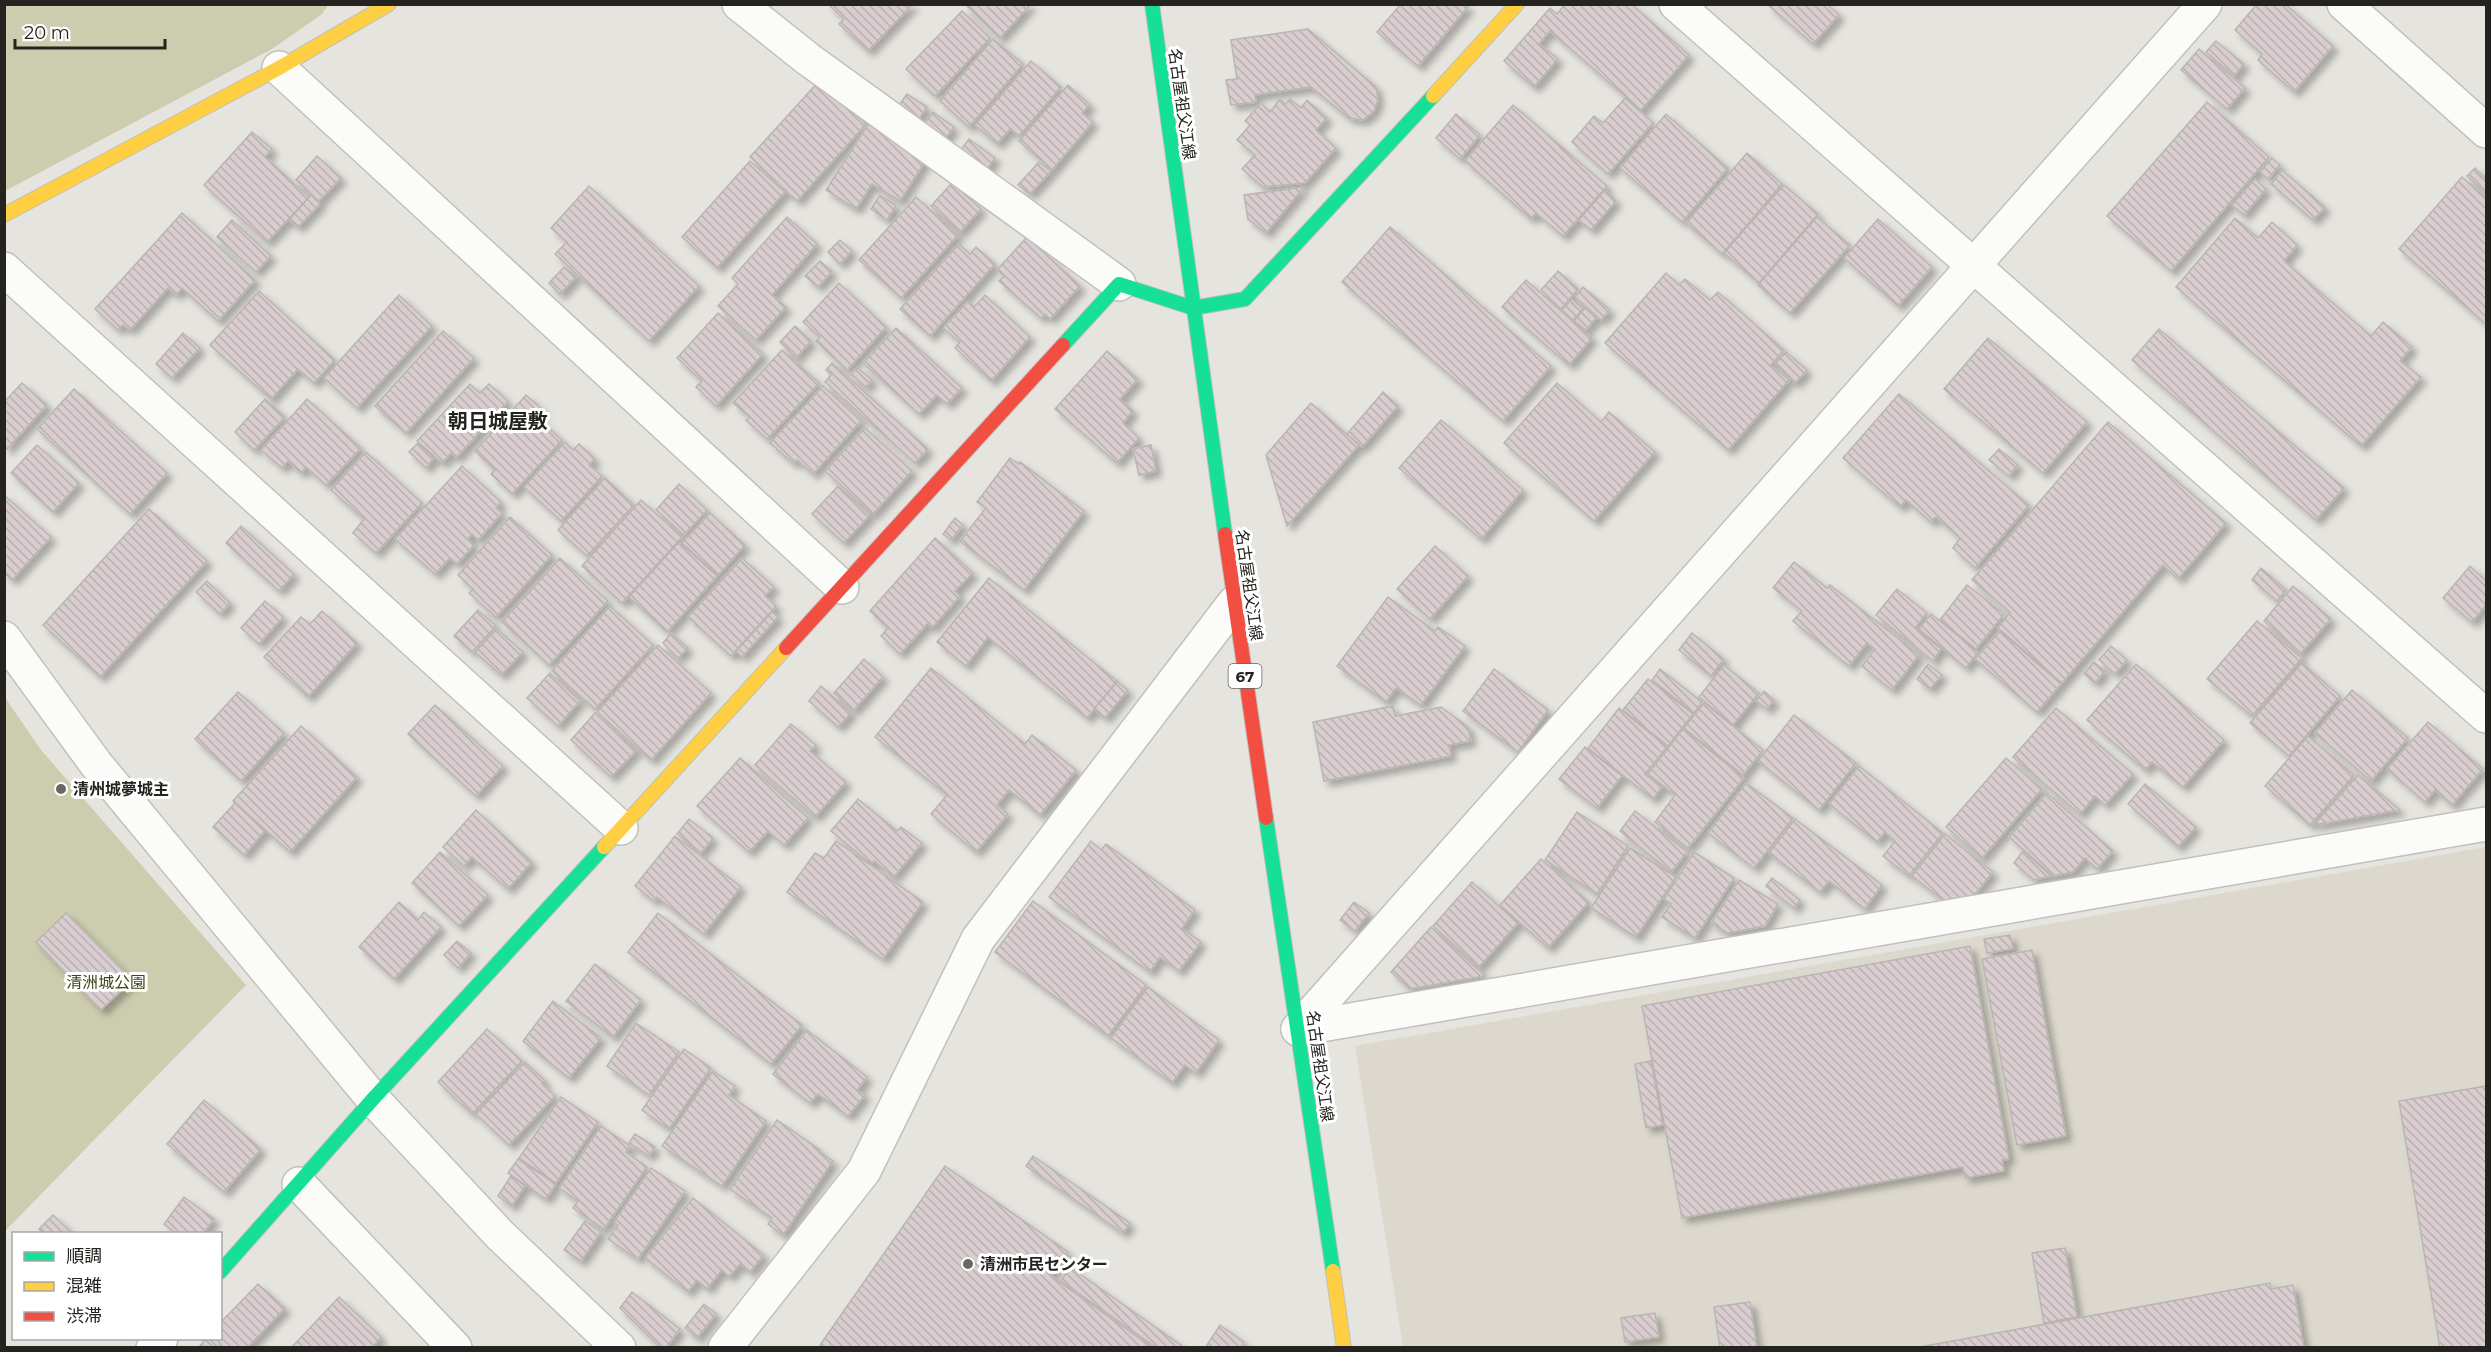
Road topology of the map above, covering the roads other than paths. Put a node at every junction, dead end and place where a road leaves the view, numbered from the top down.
1 (389, 4) edge
2 (739, 4) edge
3 (1152, 4) edge
4 (1517, 4) edge
5 (1676, 4) edge
6 (2205, 4) edge
7 (2344, 4) edge
8 (279, 69) junction
9 (2487, 131) edge
10 (4, 215) edge
11 (1974, 266) junction
12 (4, 269) edge
13 (1119, 284) junction
14 (1193, 308) junction
15 (842, 587) junction
16 (1234, 603) junction
17 (4, 638) edge
18 (2487, 716) edge
19 (2487, 824) edge
20 (621, 828) junction
21 (1298, 1029) junction
22 (373, 1099) junction
23 (299, 1184) junction
24 (222, 1270) edge
25 (455, 1347) edge
26 (618, 1347) edge
27 (725, 1347) edge
28 (1344, 1347) edge

1 - 8 street
2 - 13 street
3 - 14 street, 名古屋祖父江線 / 67
4 - 14 street
5 - 11 street
6 - 11 street
7 - 9 street
8 - 10 street
8 - 15 street
11 - 18 street
11 - 21 street
12 - 20 street
13 - 14 street
13 - 15 street
14 - 16 street, 名古屋祖父江線 / 67
15 - 20 street
16 - 21 street, 名古屋祖父江線 / 67
16 - 27 street
17 - 22 street
19 - 21 street
20 - 22 street
21 - 28 street, 名古屋祖父江線 / 67
22 - 23 street
22 - 26 street
23 - 24 street
23 - 25 street

